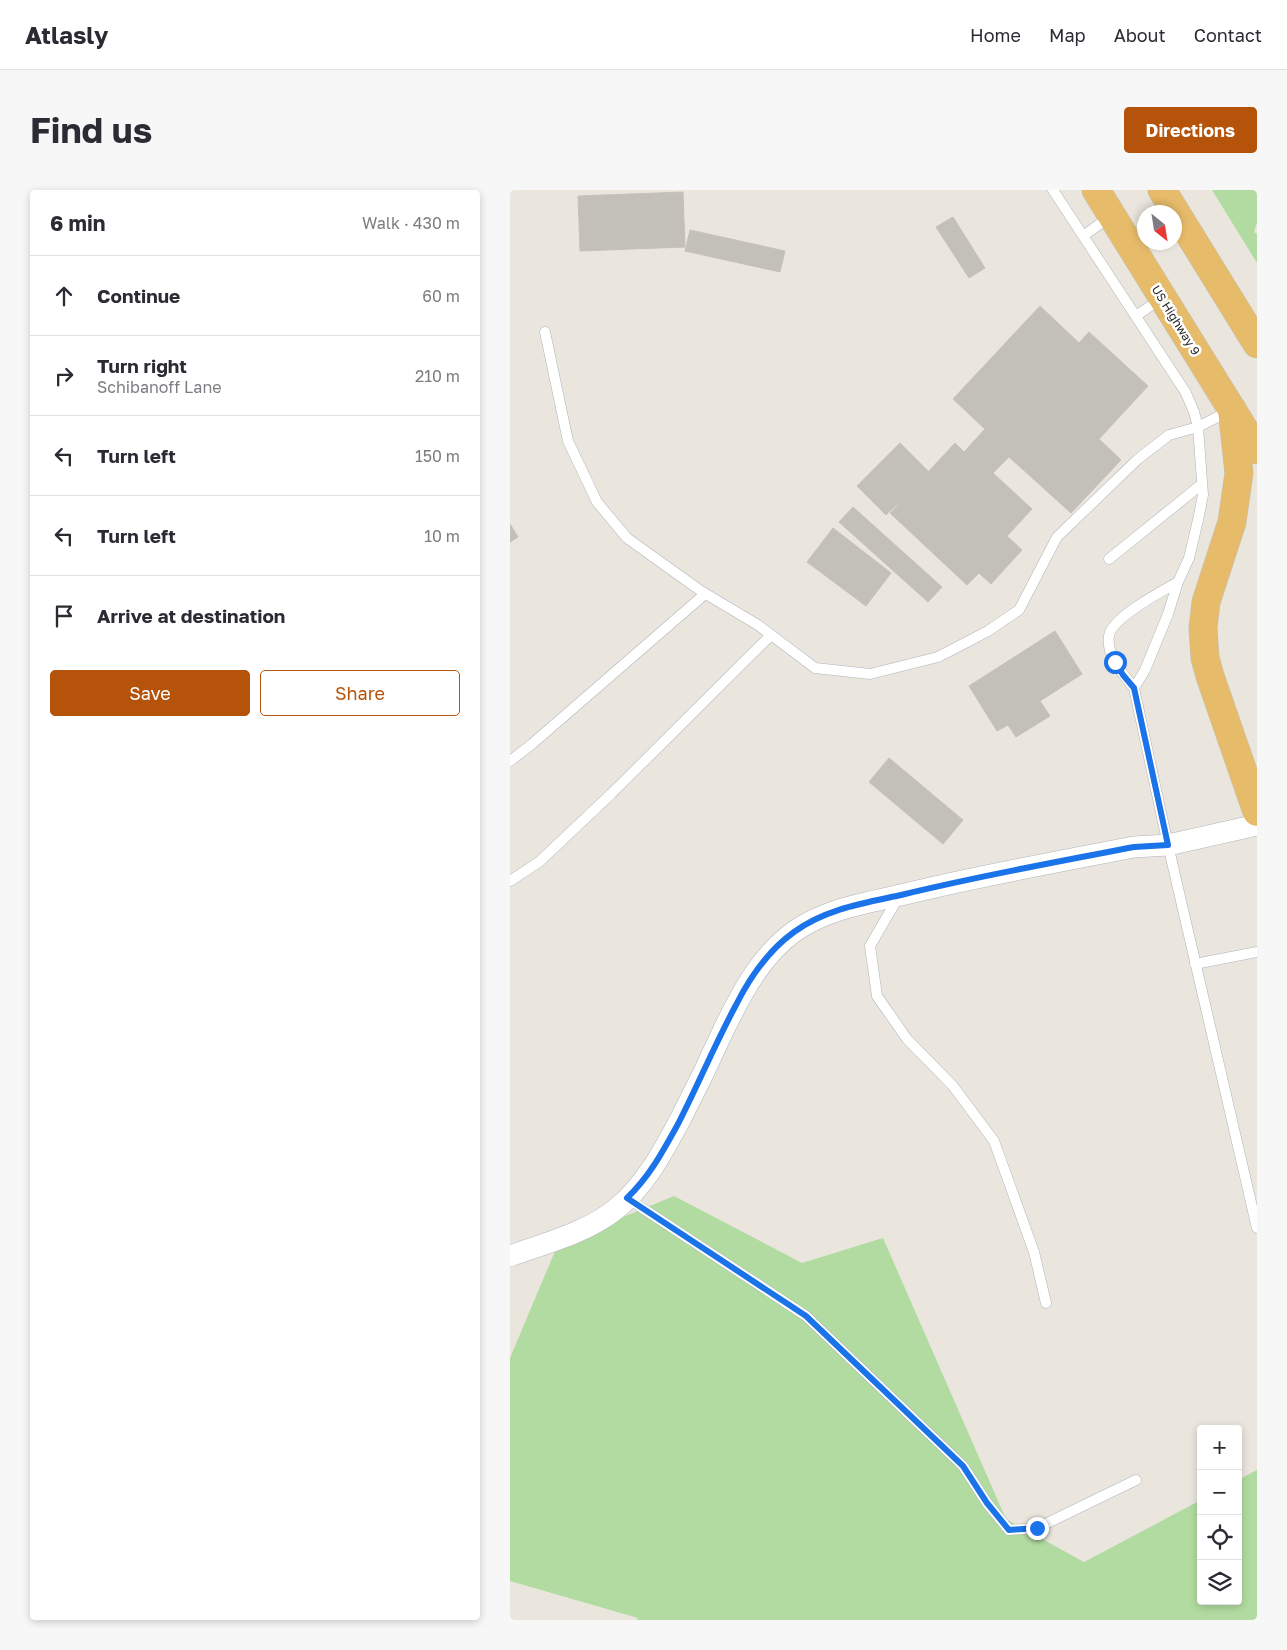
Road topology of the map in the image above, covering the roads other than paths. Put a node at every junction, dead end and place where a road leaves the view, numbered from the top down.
1 (1053, 190) edge
2 (1096, 190) edge
3 (1162, 190) edge
4 (1112, 216) junction
5 (1083, 236) junction
6 (1162, 298) junction
7 (1136, 316) junction
8 (545, 332) dead end
9 (1257, 344) edge
10 (1232, 409) junction
11 (1198, 427) junction
12 (1257, 450) edge
13 (1202, 484) junction
14 (1109, 559) dead end
15 (1178, 582) junction
16 (705, 594) junction
17 (771, 635) junction
18 (1134, 688) junction
19 (510, 761) edge
20 (1257, 812) edge
21 (1257, 825) edge
22 (1168, 845) junction
23 (510, 881) edge
24 (900, 895) junction
25 (1257, 952) edge
26 (1195, 964) junction
27 (627, 1198) junction
28 (1257, 1228) edge
29 (510, 1256) edge
30 (1046, 1303) dead end
31 (1136, 1480) dead end

1 - 5 lane
2 - 4 highway, US Highway 9
3 - 9 highway
4 - 5 lane
4 - 6 highway, US Highway 9
5 - 7 lane
6 - 7 lane
6 - 10 highway, US Highway 9
7 - 11 lane
8 - 16 lane
10 - 11 lane
10 - 12 highway, US Highway 9
10 - 20 highway
11 - 13 lane
11 - 17 lane
13 - 14 lane
13 - 15 lane
15 - 18 lane
15 - 18 lane
16 - 17 lane
16 - 19 lane
17 - 23 lane
18 - 22 lane
21 - 22 street
22 - 24 street
22 - 26 lane
24 - 27 street
24 - 30 lane
25 - 26 lane
26 - 28 lane
27 - 29 street
27 - 31 lane

